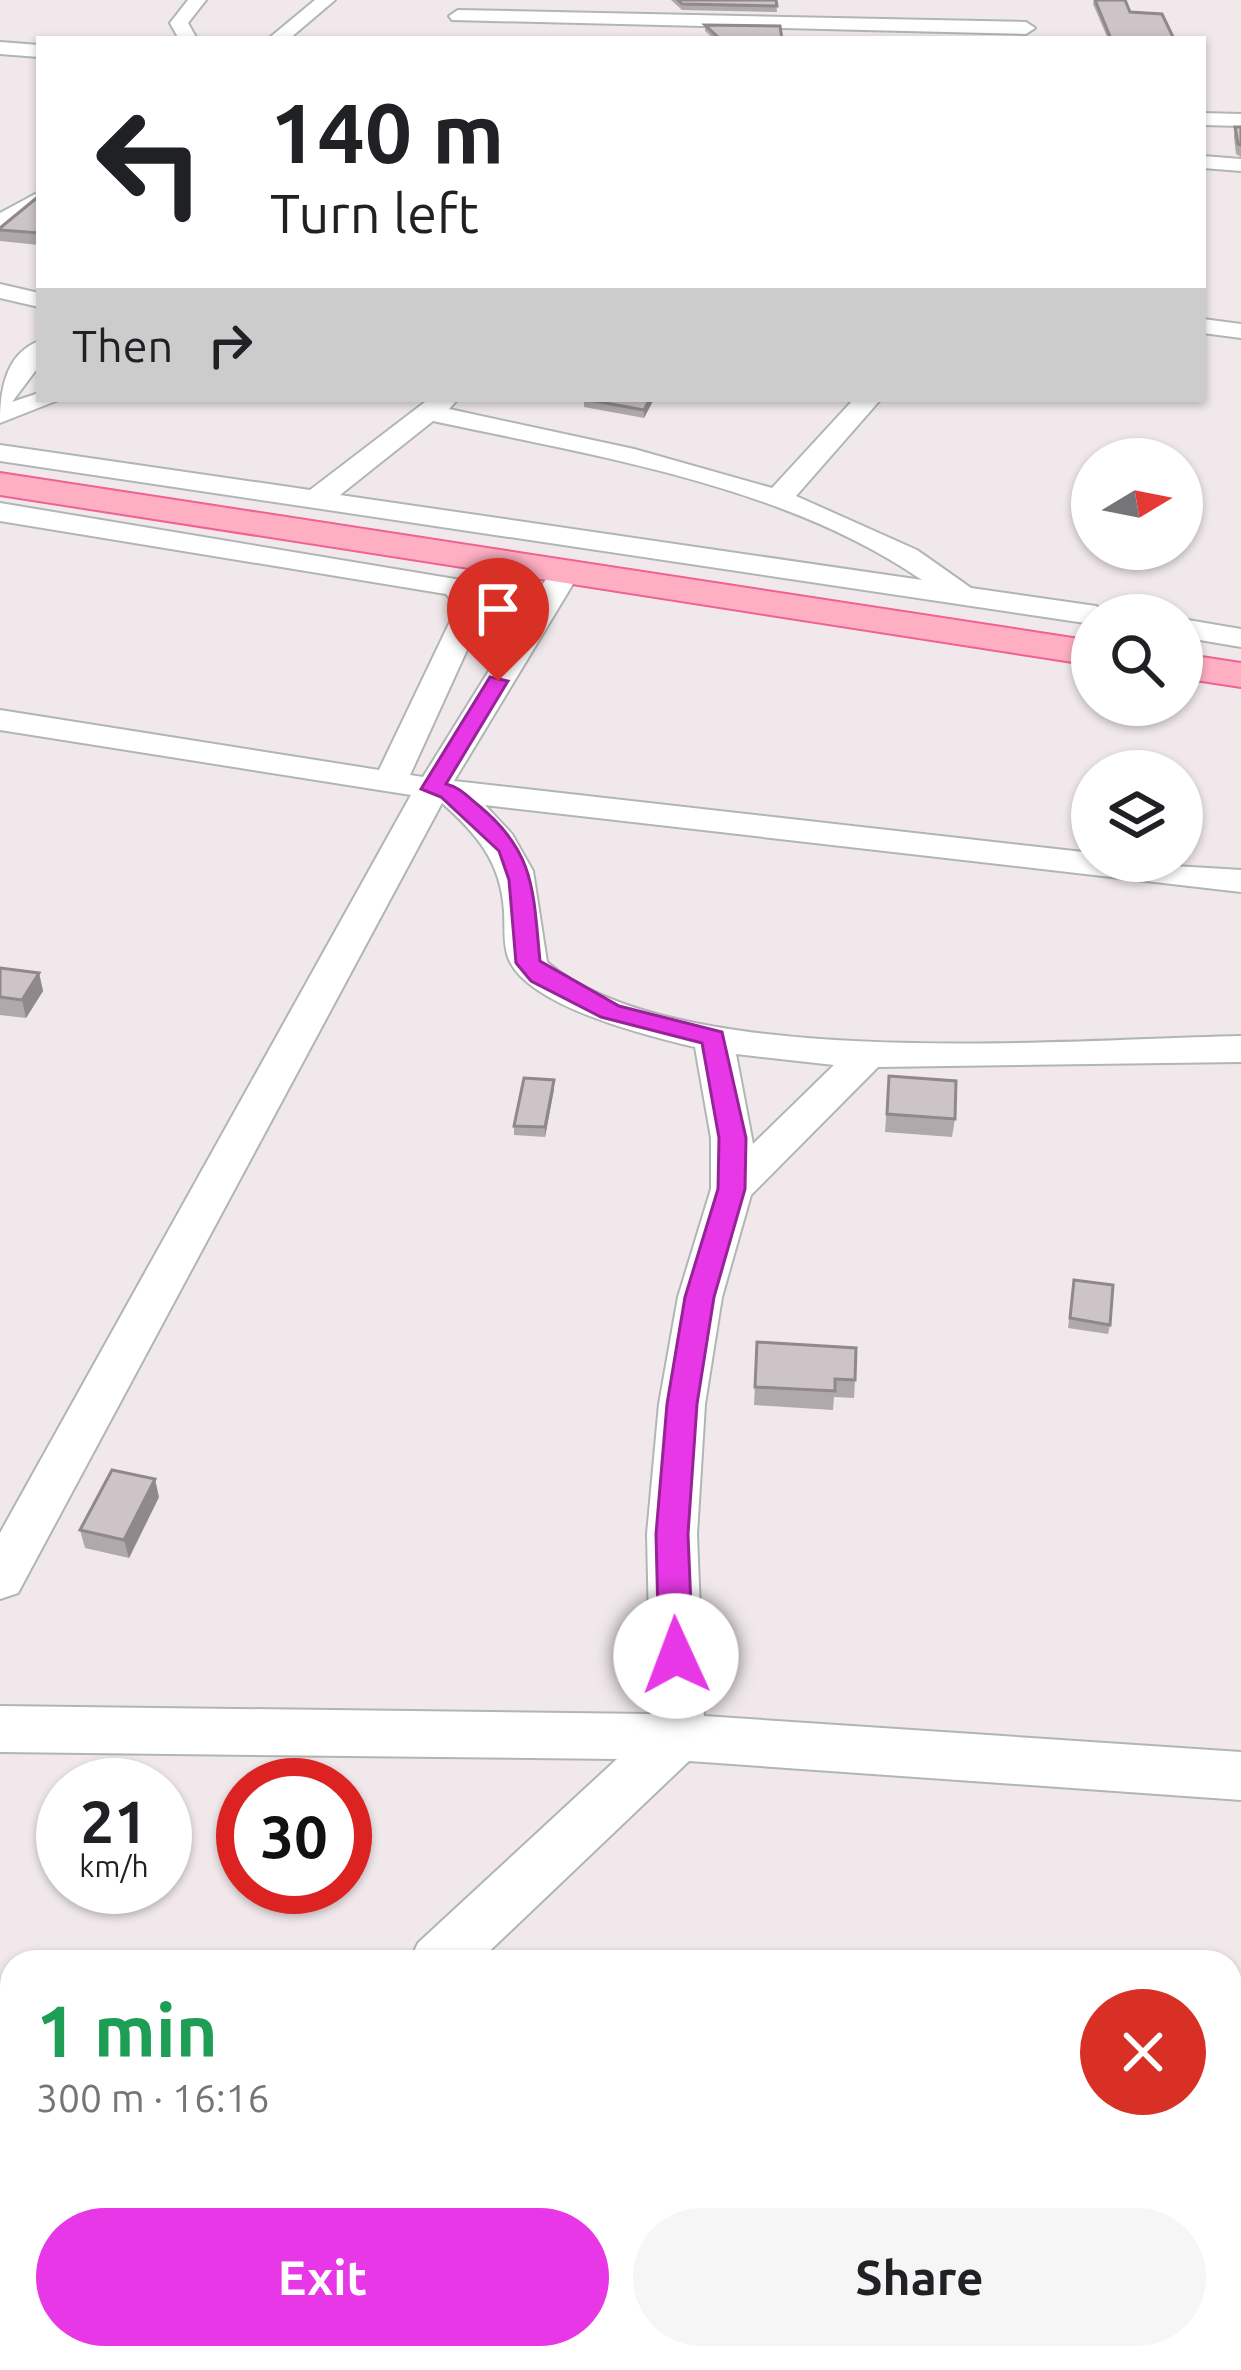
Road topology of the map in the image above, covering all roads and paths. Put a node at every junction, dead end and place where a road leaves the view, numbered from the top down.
1 (197, 0) edge
2 (326, 0) edge
3 (475, 0) edge
4 (1021, 0) edge
5 (539, 19) junction
6 (645, 31) edge
7 (1028, 33) edge
8 (186, 36) edge
9 (281, 36) edge
10 (532, 36) edge
11 (0, 48) edge
12 (36, 51) edge
13 (1206, 119) edge
14 (1241, 120) edge
15 (1206, 162) edge
16 (1241, 165) edge
17 (36, 201) edge
18 (4, 217) edge
19 (0, 291) edge
20 (36, 299) edge
21 (1206, 326) edge
22 (1241, 331) edge
23 (36, 354) edge
24 (36, 400) edge
25 (0, 402) edge
26 (39, 402) edge
27 (865, 402) edge
28 (437, 405) edge
29 (0, 415) edge
30 (2, 486) edge
31 (318, 498) junction
32 (774, 501) junction
33 (564, 574) junction
34 (961, 594) junction
35 (1071, 611) edge
36 (1203, 632) edge
37 (1241, 638) edge
38 (1071, 650) edge
39 (1203, 669) edge
40 (1241, 675) edge
41 (3, 727) edge
42 (390, 782) junction
43 (440, 790) junction
44 (1241, 881) edge
45 (713, 1038) junction
46 (1241, 1049) edge
47 (868, 1055) junction
48 (732, 1189) junction
49 (0, 1579) edge
50 (0, 1729) edge
51 (679, 1737) junction
52 (1241, 1776) edge
53 (451, 1950) edge

1 - 8 street
2 - 9 street
3 - 5 street
4 - 7 street
5 - 6 street
5 - 10 street
6 - 7 street
11 - 12 street
13 - 14 street
15 - 16 street
17 - 18 street
19 - 20 street
21 - 22 street
23 - 25 street
24 - 25 street
26 - 29 street
27 - 32 street
28 - 31 street
28 - 32 street
30 - 31 street
30 - 33 main road
30 - 42 street
31 - 34 street
32 - 34 street
33 - 38 main road
33 - 43 street
34 - 35 street
36 - 37 street
39 - 40 main road
41 - 42 street
42 - 43 street
43 - 44 street
43 - 45 street
43 - 49 street
45 - 47 street
45 - 48 street
46 - 47 street
47 - 48 street
48 - 51 street
50 - 51 street
51 - 52 street
51 - 53 street

